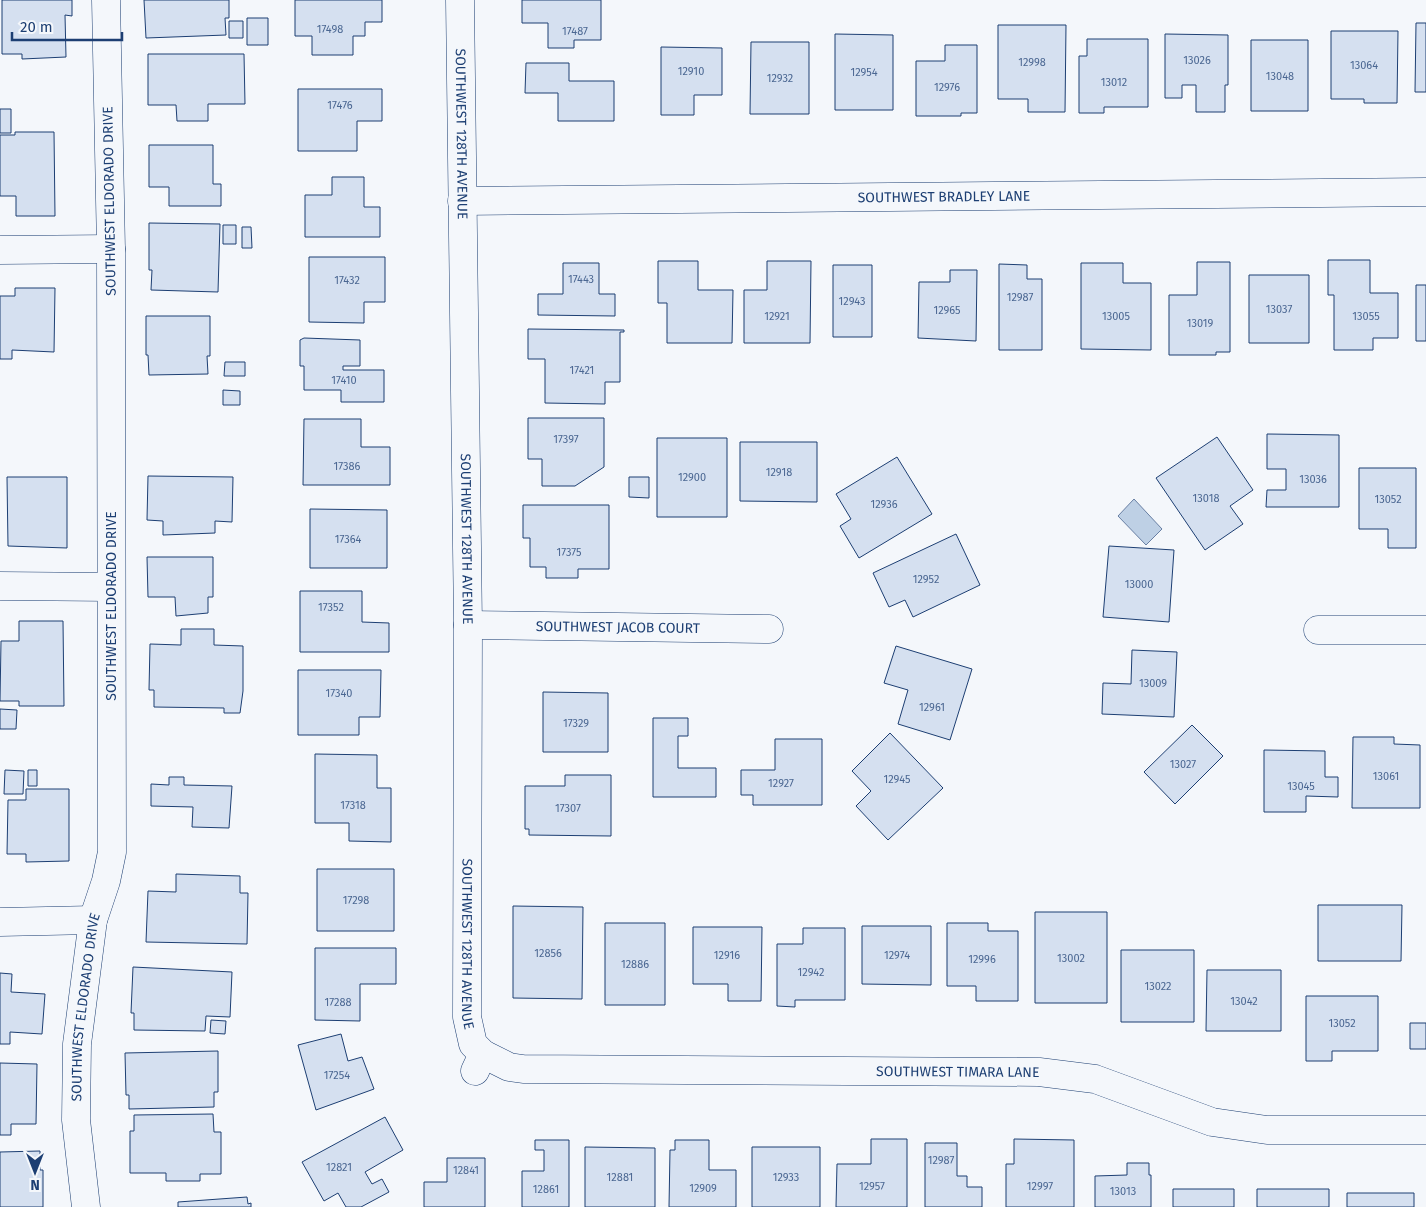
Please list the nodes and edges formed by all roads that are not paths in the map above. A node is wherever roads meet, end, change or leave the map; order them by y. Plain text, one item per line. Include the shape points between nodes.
1 (106, 0) edge
2 (460, 0) edge
3 (1426, 192) edge
4 (462, 201) junction
5 (111, 249) junction
6 (0, 250) edge
7 (0, 586) edge
8 (112, 587) junction
9 (468, 625) junction
10 (769, 629) dead end
11 (1318, 630) dead end
12 (1426, 630) edge
13 (93, 920) junction
14 (0, 922) edge
15 (479, 1062) joint
16 (1426, 1130) edge
17 (86, 1207) edge

1 - 5 street, SOUTHWEST ELDORADO DRIVE
2 - 4 street, SOUTHWEST 128TH AVENUE
3 - 4 street, SOUTHWEST BRADLEY LANE
4 - 9 street, SOUTHWEST 128TH AVENUE
5 - 6 street
5 - 8 street, SOUTHWEST ELDORADO DRIVE
7 - 8 street
8 - 13 street, SOUTHWEST ELDORADO DRIVE via 112,852
9 - 10 street, SOUTHWEST JACOB COURT
9 - 15 street, SOUTHWEST 128TH AVENUE via 466,1017
11 - 12 street
13 - 14 street
13 - 17 street, SOUTHWEST ELDORADO DRIVE via 76,1076 76,1120
15 - 16 street, SOUTHWEST TIMARA LANE via 523,1069 1039,1072 1095,1079 1212,1122 1267,1130

